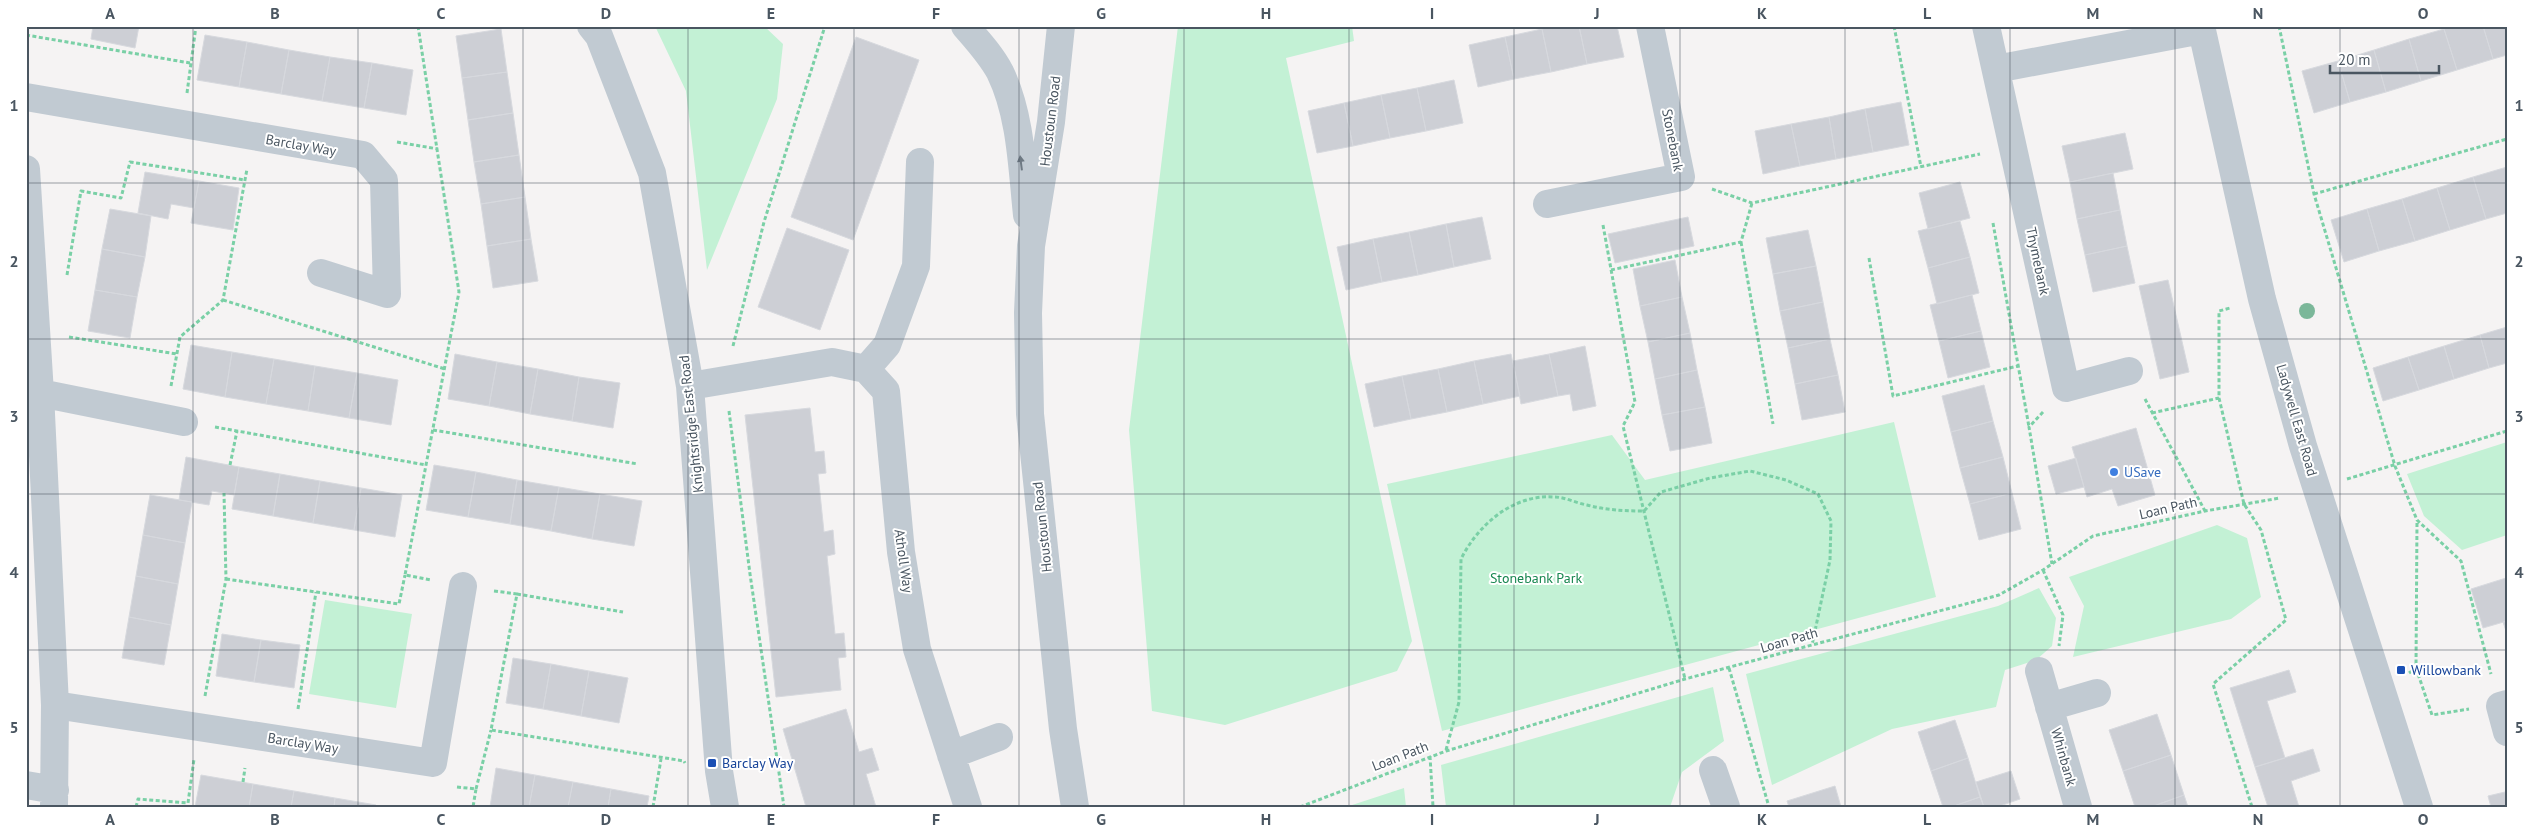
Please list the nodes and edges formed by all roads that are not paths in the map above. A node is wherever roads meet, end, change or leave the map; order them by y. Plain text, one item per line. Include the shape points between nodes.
1 (591, 26) edge
2 (965, 26) edge
3 (1061, 26) edge
4 (1650, 26) edge
5 (1986, 26) edge
6 (2201, 28) edge
7 (1996, 69) junction
8 (26, 97) edge
9 (920, 162) dead end
10 (27, 185) edge
11 (1547, 204) dead end
12 (1031, 246) junction
13 (320, 273) dead end
14 (866, 369) junction
15 (2129, 370) road end
16 (690, 386) junction
17 (40, 394) junction
18 (175, 420) road end
19 (35, 491) edge
20 (463, 586) road end
21 (2039, 671) road end
22 (2097, 693) dead end
23 (54, 705) junction
24 (2503, 705) edge
25 (2049, 707) junction
26 (2507, 732) edge
27 (999, 737) dead end
28 (951, 755) junction
29 (1713, 770) dead end
30 (26, 786) edge
31 (54, 798) edge
32 (1719, 804) edge
33 (725, 807) edge
34 (968, 807) edge
35 (1075, 807) edge
36 (2078, 807) edge
37 (2419, 807) edge

1 - 16 street, Knightsridge East Road via 599,36 652,173
12 -> 2 street, Houstoun Road via 1017,128 1010,99 1000,72
3 - 12 street, Houstoun Road via 1051,122
4 - 11 street, Stonebank via 1681,177
5 - 7 street, Thymebank
6 - 7 street
6 - 37 street, Ladywell East Road via 2262,299 2304,446
7 - 15 street, Thymebank via 2066,388
8 - 13 street, Barclay Way via 363,155 384,180 388,294
9 - 14 street via 916,266 887,345
10 - 17 street
12 - 35 street, Houstoun Road via 1028,313 1030,414 1063,729
14 - 16 street via 832,362
14 - 28 street, Atholl Way via 886,391 901,552 916,649
16 - 33 street, Knightsridge East Road
17 - 18 street
17 - 19 street
19 - 23 street
20 - 23 street, Barclay Way via 433,763
21 - 25 street, Whinbank
22 - 25 street
23 - 31 street
24 - 26 street
25 - 36 street, Whinbank
27 - 28 street
28 - 34 street, Atholl Way
29 - 32 street
30 - 31 street

